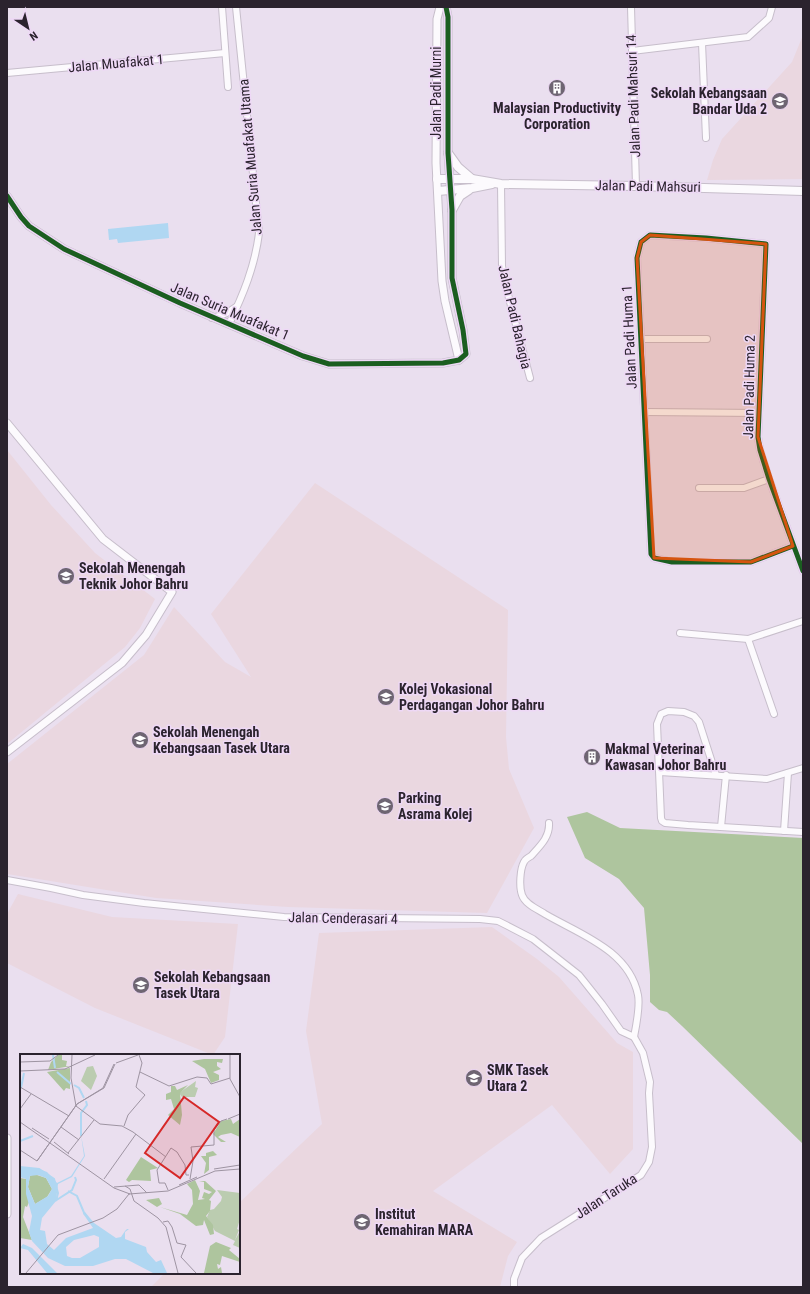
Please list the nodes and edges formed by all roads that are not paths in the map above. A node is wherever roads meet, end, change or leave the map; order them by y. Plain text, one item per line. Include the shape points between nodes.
1 (222, 7) edge
2 (236, 7) edge
3 (440, 7) edge
4 (446, 7) edge
5 (630, 7) edge
6 (772, 7) edge
7 (702, 43) junction
8 (632, 51) junction
9 (225, 53) junction
10 (7, 73) edge
11 (228, 87) dead end
12 (706, 138) dead end
13 (448, 153) junction
14 (437, 179) junction
15 (450, 179) junction
16 (472, 179) junction
17 (497, 183) junction
18 (636, 186) junction
19 (472, 188) junction
20 (438, 191) junction
21 (450, 191) junction
22 (803, 191) edge
23 (7, 196) edge
24 (452, 210) junction
25 (766, 244) joint
26 (238, 304) junction
27 (212, 318) junction
28 (229, 324) junction
29 (642, 339) junction
30 (707, 339) dead end
31 (459, 360) junction
32 (530, 378) dead end
33 (645, 412) junction
34 (759, 413) junction
35 (7, 423) edge
36 (769, 479) junction
37 (699, 488) dead end
38 (793, 546) junction
39 (803, 572) edge
40 (803, 621) edge
41 (680, 633) dead end
42 (748, 639) junction
43 (774, 714) dead end
44 (7, 752) edge
45 (803, 768) edge
46 (660, 772) junction
47 (788, 773) junction
48 (716, 775) junction
49 (726, 776) junction
50 (549, 823) dead end
51 (721, 827) junction
52 (784, 831) junction
53 (803, 832) edge
54 (7, 880) edge
55 (634, 1038) junction
56 (7, 1138) edge
57 (7, 1214) edge
58 (514, 1287) edge

1 - 9 street
2 - 26 street, Jalan Suria Muafakat Utama via 259,233 251,272
3 - 14 street, Jalan Padi Murni via 437,19
4 - 13 street, Jalan Padi Murni
5 - 8 street, Jalan Padi Mahsuri 14
6 - 7 street via 769,18 748,37
7 - 8 street
7 - 12 street
8 - 18 street, Jalan Padi Mahsuri 14
9 - 10 street, Jalan Muafakat 1
9 - 11 street
13 - 15 street, Jalan Padi Murni
13 - 16 main road via 458,167
14 - 15 main road, Jalan Padi Mahsuri
14 - 20 street, Jalan Padi Murni
15 - 16 main road, Jalan Padi Mahsuri
15 - 21 street, Jalan Padi Murni
16 - 17 main road, Jalan Padi Mahsuri
17 - 18 main road, Jalan Padi Mahsuri
17 - 19 main road, Jalan Padi Mahsuri
17 - 32 street, Jalan Padi Bahagia via 502,266
18 - 22 main road, Jalan Padi Mahsuri
19 - 21 main road, Jalan Padi Mahsuri
19 - 24 main road via 460,196
20 - 21 main road, Jalan Padi Mahsuri
20 - 31 street, Jalan Padi Murni via 442,280
21 - 24 street, Jalan Padi Murni
23 - 27 street, Jalan Suria Muafakat 1 via 29,226 64,249
24 - 31 street, Jalan Padi Murni via 452,278 466,349 466,354
25 - 29 street, Jalan Padi Huma 1 via 650,235 641,242 637,258
25 - 34 street, Jalan Padi Huma 2
26 - 27 street via 223,316
26 - 28 street, Jalan Suria Muafakat Utama
27 - 28 street, Jalan Suria Muafakat 1
28 - 31 street, Jalan Suria Muafakat 1 via 329,364
29 - 30 street
29 - 33 street, Jalan Padi Huma 1
33 - 34 street
33 - 38 street, Jalan Padi Huma 1 via 651,554 654,558 672,562 751,562
34 - 36 street, Jalan Padi Huma 2 via 758,437
35 - 44 street via 103,539 172,592 146,635 122,663
36 - 37 street via 744,488
36 - 38 street, Jalan Padi Huma 2
38 - 39 street, Jalan Padi Huma 2
40 - 42 street
41 - 42 street
42 - 43 street
45 - 47 street
46 - 48 street
46 - 48 street via 657,724 662,714 668,711 684,712 700,722
46 - 51 street via 662,821
47 - 49 street via 768,779
47 - 52 street
48 - 49 street
49 - 51 street
50 - 55 street via 550,831 524,862 519,880 522,895 527,903 594,940 614,955 634,979 639,996
51 - 52 street
52 - 53 street
54 - 55 street, Jalan Cenderasari 4 via 144,904 284,918 498,921 534,939 579,975 621,1031
55 - 58 street, Jalan Taruka via 643,1053 650,1082 652,1147 649,1162 641,1175 541,1238 522,1258 514,1279
56 - 57 street

